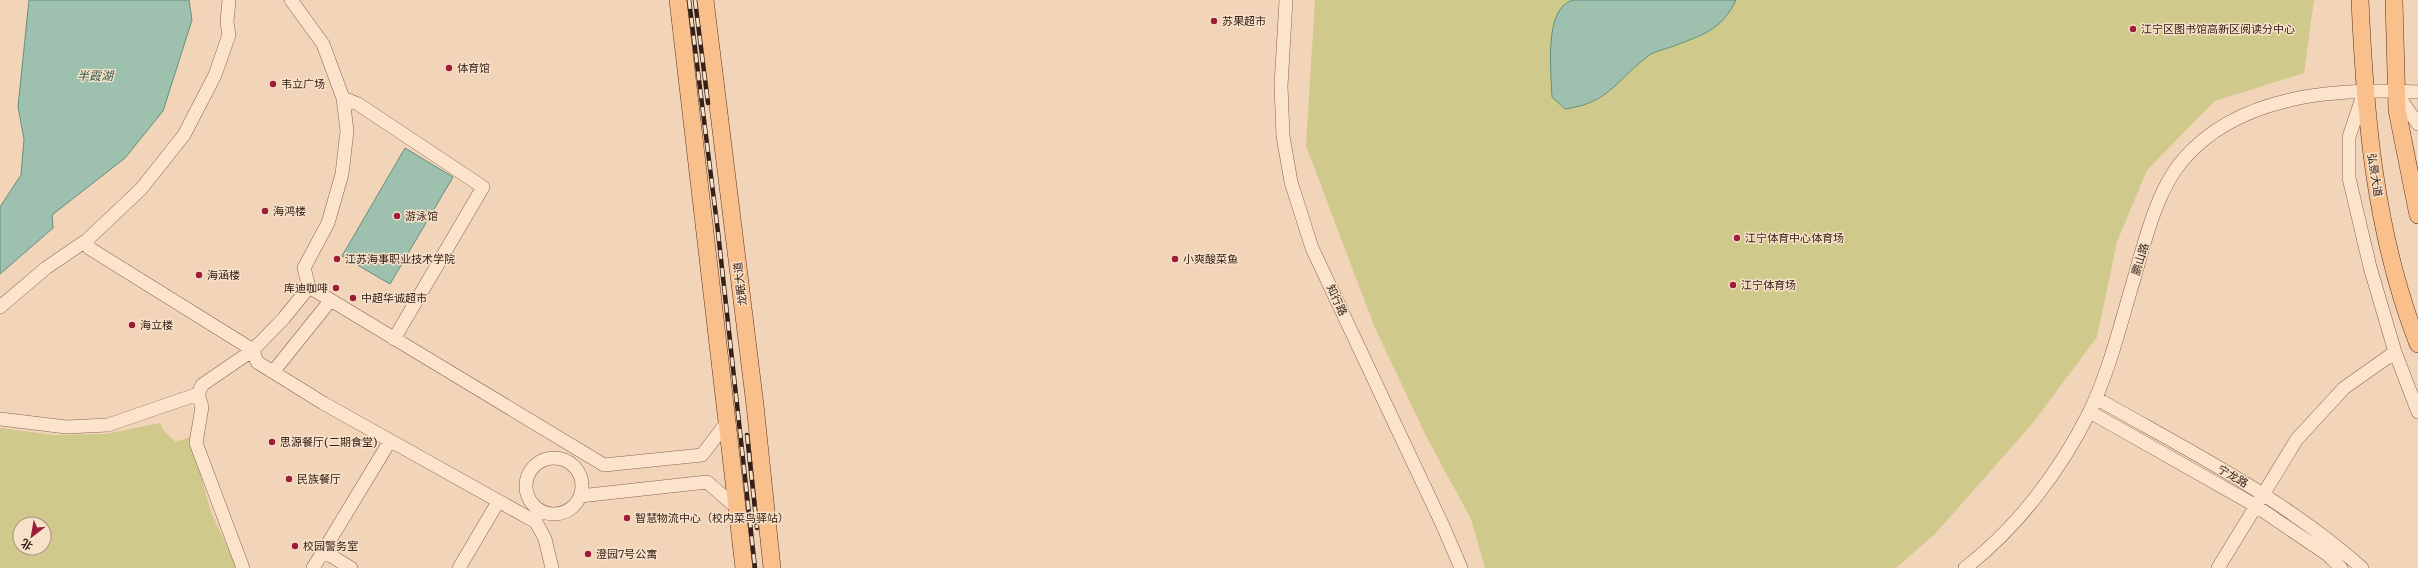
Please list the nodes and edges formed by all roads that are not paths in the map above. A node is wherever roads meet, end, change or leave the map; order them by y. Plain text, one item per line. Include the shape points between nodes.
1 (230, 0) edge
2 (291, 0) edge
3 (678, 0) edge
4 (705, 0) edge
5 (1286, 0) edge
6 (1292, 0) edge
7 (2360, 0) edge
8 (2394, 0) edge
9 (1286, 15) junction
10 (2395, 91) junction
11 (2364, 92) junction
12 (2418, 92) edge
13 (343, 98) junction
14 (2418, 124) edge
15 (2418, 215) edge
16 (87, 240) junction
17 (309, 287) junction
18 (330, 301) junction
19 (0, 307) edge
20 (394, 339) junction
21 (2418, 344) edge
22 (253, 350) junction
23 (2395, 352) junction
24 (273, 372) junction
25 (198, 394) junction
26 (2096, 398) junction
27 (2090, 412) junction
28 (2418, 412) edge
29 (0, 419) edge
30 (728, 421) junction
31 (390, 441) junction
32 (577, 449) junction
33 (568, 463) junction
34 (2263, 493) junction
35 (580, 496) junction
36 (498, 502) junction
37 (2256, 506) junction
38 (737, 508) junction
39 (540, 517) junction
40 (323, 551) junction
41 (243, 568) edge
42 (313, 568) edge
43 (351, 568) edge
44 (459, 568) edge
45 (552, 568) edge
46 (744, 568) edge
47 (772, 568) edge
48 (1461, 568) edge
49 (1965, 568) edge
50 (2218, 568) edge
51 (2341, 568) edge
52 (2362, 568) edge

1 - 16 street via 227,22 229,35 215,75 184,135 141,189
2 - 13 street via 323,44
3 - 30 main road
4 - 47 main road, 龙眠大道 via 755,405
5 - 9 street, 知行路
6 - 9 street, 知行路
7 - 11 main road, 弘景大道
8 - 10 main road
9 - 48 street, 知行路 via 1281,51 1281,86 1284,136 1291,182 1312,248
10 - 11 street, 鹏山路
10 - 12 street, 鹏山路
10 - 14 street
10 - 15 main road via 2408,174
11 - 21 main road, 弘景大道 via 2382,224
11 - 23 street via 2349,137 2349,178 2370,267
11 - 26 street, 鹏山路 via 2315,94 2248,113 2204,139 2181,162 2163,193 2149,230
13 - 17 street via 347,131 342,174 328,223 304,268
13 - 20 street via 358,104 482,187
16 - 19 street via 46,268
16 - 22 street via 89,248
17 - 18 street
17 - 22 street
18 - 20 street
18 - 24 street
20 - 32 street
22 - 24 street via 257,362
22 - 25 street via 202,385
23 - 28 street
23 - 34 street via 2344,388 2320,413 2297,439
24 - 31 street
25 - 29 street via 108,425 66,427
25 - 41 street via 202,407 196,444
26 - 27 street, 鹏山路
26 - 34 street, 宁龙路
27 - 37 street, 宁龙路
27 - 49 street, 鹏山路 via 2062,462 2019,516
30 - 32 street via 702,455 604,465
30 - 38 main road
31 - 36 street
31 - 40 street
32 - 33 street
33 - 35 street via 580,478
33 - 39 street via 550,459 533,467 528,476 526,493
34 - 37 street
34 - 52 street, 宁龙路 via 2333,542
35 - 38 street via 708,482
35 - 39 street via 572,507 561,513
36 - 39 street
36 - 44 street
37 - 50 street
37 - 51 street, 宁龙路 via 2328,555
38 - 46 main road
39 - 45 street
40 - 42 street
40 - 43 street

